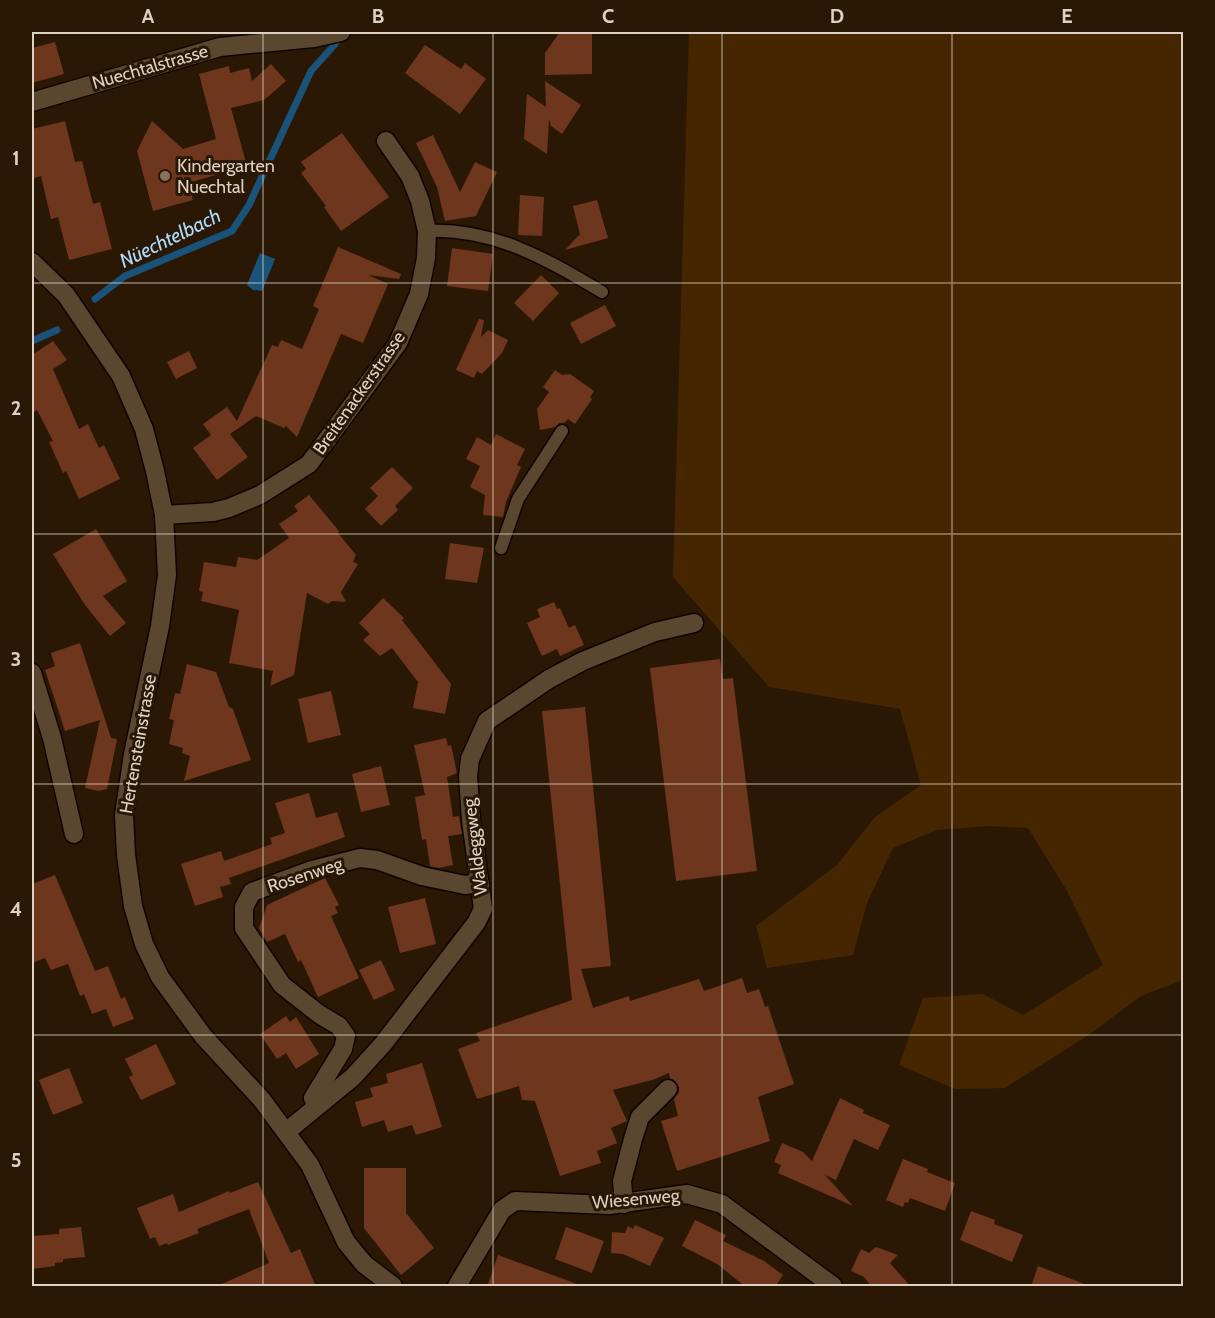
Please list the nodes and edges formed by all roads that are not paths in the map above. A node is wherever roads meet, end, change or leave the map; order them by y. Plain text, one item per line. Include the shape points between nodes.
1 (340, 32) edge
2 (246, 37) edge
3 (32, 102) edge
4 (386, 141) dead end
5 (427, 231) junction
6 (32, 262) edge
7 (602, 292) dead end
8 (562, 431) dead end
9 (164, 515) junction
10 (501, 548) dead end
11 (694, 623) dead end
12 (32, 673) edge
13 (74, 834) dead end
14 (480, 883) junction
15 (668, 1089) dead end
16 (317, 1105) junction
17 (286, 1132) junction
18 (624, 1204) junction
19 (393, 1287) edge
20 (457, 1287) edge
21 (833, 1287) edge

1 - 2 street, Nuechtalstrasse via 314,38
2 - 3 street, Nuechtalstrasse
4 - 5 street, Breitenackerstrasse via 410,176
5 - 7 lane via 454,230 513,245
5 - 9 street, Breitenackerstrasse via 419,294 398,343 309,464 260,495 229,508
6 - 9 street, Hertensteinstrasse via 66,295 121,376 144,429
8 - 10 lane via 518,499
9 - 17 street, Hertensteinstrasse via 166,575 160,626 124,815 133,906 144,944 160,977 203,1036
11 - 14 street, Waldeggweg via 655,632 583,661 487,721 470,759 468,776
12 - 13 street
14 - 16 street, Waldeggweg via 483,909 476,923 383,1044 353,1077
14 - 16 street, Rosenweg via 465,885 360,858 252,892 243,907 244,928 282,985 339,1026 346,1036 343,1049 313,1098
15 - 18 street via 640,1117 622,1181
16 - 17 street, Waldeggweg
17 - 19 street, Hertensteinstrasse via 310,1165 346,1242 364,1264
18 - 20 street, Wiesenweg via 515,1202 502,1210
18 - 21 street, Wiesenweg via 687,1194 722,1204

